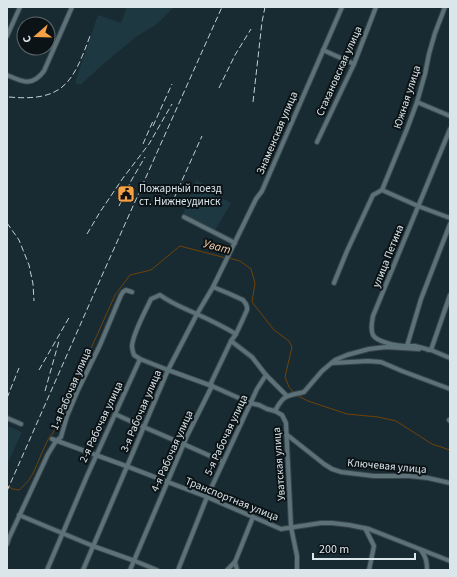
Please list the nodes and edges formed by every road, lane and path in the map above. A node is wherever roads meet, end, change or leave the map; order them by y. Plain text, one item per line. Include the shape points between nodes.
1 (20, 7) edge
2 (72, 7) edge
3 (342, 7) edge
4 (376, 7) edge
5 (445, 7) edge
6 (7, 36) edge
7 (323, 50) junction
8 (354, 64) junction
9 (7, 75) edge
10 (417, 102) junction
11 (450, 116) edge
12 (450, 129) edge
13 (318, 142) dead end
14 (382, 190) junction
15 (418, 206) junction
16 (184, 217) dead end
17 (450, 218) edge
18 (450, 224) edge
19 (235, 242) junction
20 (224, 264) joint
21 (334, 283) dead end
22 (213, 287) junction
23 (132, 292) dead end
24 (450, 295) edge
25 (197, 314) junction
26 (236, 334) junction
27 (231, 342) junction
28 (407, 346) junction
29 (430, 350) junction
30 (450, 358) edge
31 (140, 359) junction
32 (331, 363) junction
33 (168, 370) junction
34 (266, 375) junction
35 (212, 386) junction
36 (450, 389) edge
37 (286, 396) junction
38 (250, 403) junction
39 (275, 411) junction
40 (116, 414) junction
41 (7, 418) edge
42 (21, 424) dead end
43 (144, 428) junction
44 (286, 434) junction
45 (54, 440) junction
46 (184, 444) junction
47 (96, 456) junction
48 (223, 462) junction
49 (126, 466) junction
50 (167, 482) junction
51 (450, 484) edge
52 (207, 497) junction
53 (19, 515) junction
54 (254, 517) junction
55 (291, 527) junction
56 (365, 528) junction
57 (62, 533) junction
58 (7, 544) edge
59 (93, 546) junction
60 (421, 550) junction
61 (134, 561) junction
62 (450, 561) edge
63 (235, 562) junction
64 (47, 570) edge
65 (83, 570) edge
66 (130, 570) edge
67 (157, 570) edge
68 (178, 570) edge
69 (227, 570) edge
70 (237, 570) edge
71 (297, 570) edge
72 (369, 570) edge
73 (427, 570) edge

1 - 6 street
2 - 9 street via 39,78 27,82
3 - 7 street, Знаменская улица
4 - 8 street, Стахановская улица
5 - 10 street, Южная улица via 435,33
7 - 8 street
7 - 19 street, Знаменская улица via 262,191
8 - 13 street, Стахановская улица
10 - 11 street
10 - 14 street, Южная улица
12 - 15 street, улица Петина
14 - 15 street
14 - 21 street, Южная улица via 374,195
15 - 17 street
15 - 28 street, улица Петина via 373,316 371,329 378,340
16 - 19 street
18 - 28 street via 421,299
19 - 20 street, Знаменская улица
20 - 22 street, 3-я Рабочая улица
22 - 25 street, 3-я Рабочая улица
22 - 26 street, 4-я Рабочая улица via 243,300 246,304 247,310
23 - 45 street, 1-я Рабочая улица via 126,290 121,295 78,390 61,437
24 - 29 street
25 - 26 street
25 - 31 street via 160,295 151,299 134,336 132,349 134,355
25 - 33 street, 3-я Рабочая улица
26 - 27 street, 4-я Рабочая улица
27 - 34 street via 252,357
27 - 35 street, 4-я Рабочая улица
28 - 29 street, улица Петина
29 - 30 street
29 - 32 street via 386,347 369,349
31 - 33 street, Уватская улица
31 - 40 street, 2-я Рабочая улица
32 - 36 street via 381,362
32 - 37 street via 304,392
33 - 35 street, Уватская улица
33 - 43 street, 3-я Рабочая улица
34 - 37 street
34 - 38 street, 5-я Рабочая улица
35 - 38 street, Уватская улица
35 - 46 street, 4-я Рабочая улица
37 - 39 street
38 - 39 street, Уватская улица
38 - 48 street, 5-я Рабочая улица
39 - 44 street, Уватская улица via 282,415 286,423
40 - 43 street
40 - 47 street, 2-я Рабочая улица
41 - 42 street
43 - 46 street
43 - 49 street, 3-я Рабочая улица
44 - 51 street, Ключевая улица via 324,464 341,472 428,478
44 - 55 street, Уватская улица
45 - 47 street, Транспортная улица
45 - 53 street, 1-я Рабочая улица
46 - 48 street
46 - 50 street, 4-я Рабочая улица
47 - 49 street, Транспортная улица
47 - 57 street, 2-я Рабочая улица
48 - 52 street, 5-я Рабочая улица
49 - 50 street, Транспортная улица
49 - 59 street, 3-я Рабочая улица
50 - 52 street, Транспортная улица
50 - 61 street, 4-я Рабочая улица
52 - 54 street, Транспортная улица
52 - 68 street, 5-я Рабочая улица
53 - 57 street
53 - 58 street, 1-я Рабочая улица
54 - 55 street, Транспортная улица via 281,529
54 - 63 street
55 - 56 street, Транспортная улица via 332,523
55 - 71 street, Уватская улица
56 - 60 street, Транспортная улица
56 - 72 street via 374,546
57 - 59 street
57 - 64 street, 2-я Рабочая улица
59 - 61 street
59 - 65 street, 3-я Рабочая улица
60 - 62 street, Транспортная улица
60 - 73 street via 427,561
61 - 66 street, 4-я Рабочая улица
61 - 67 street
63 - 69 street
63 - 70 street

